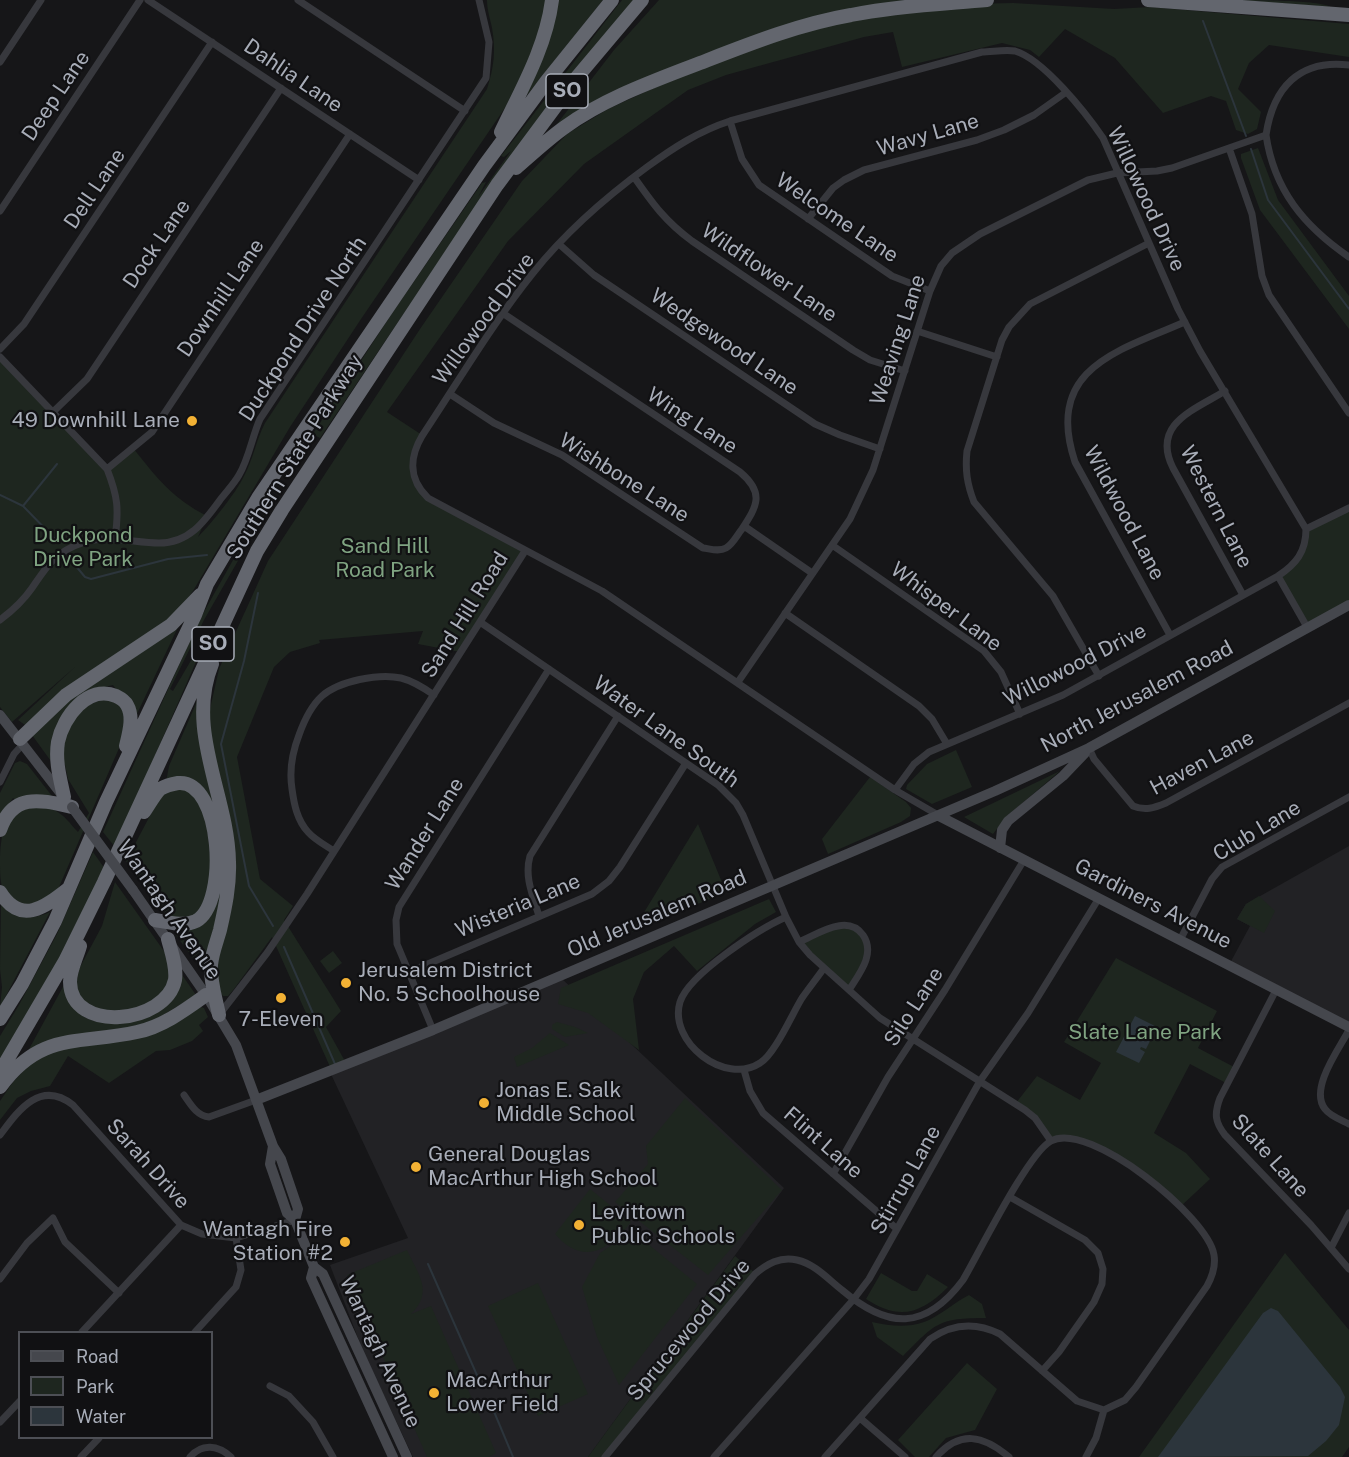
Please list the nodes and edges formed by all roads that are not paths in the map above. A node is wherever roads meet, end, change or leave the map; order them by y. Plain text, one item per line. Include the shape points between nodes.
1 (41, 0) edge
2 (140, 0) edge
3 (148, 0) edge
4 (298, 0) edge
5 (479, 0) edge
6 (552, 0) edge
7 (612, 0) edge
8 (642, 0) edge
9 (987, 0) edge
10 (1148, 0) edge
11 (1349, 15) edge
12 (212, 42) junction
13 (0, 62) edge
14 (1349, 65) edge
15 (281, 88) junction
16 (1065, 93) junction
17 (465, 111) junction
18 (730, 121) junction
19 (350, 134) junction
20 (1266, 135) junction
21 (1229, 148) junction
22 (484, 166) junction
23 (1117, 173) junction
24 (634, 177) junction
25 (419, 180) junction
26 (497, 185) junction
27 (0, 211) edge
28 (808, 219) junction
29 (1149, 243) junction
30 (560, 245) junction
31 (1349, 257) edge
32 (930, 291) junction
33 (504, 314) junction
34 (1185, 322) junction
35 (917, 331) junction
36 (0, 349) edge
37 (0, 357) edge
38 (997, 357) junction
39 (905, 371) junction
40 (1225, 392) junction
41 (450, 394) junction
42 (53, 412) junction
43 (1349, 412) edge
44 (880, 449) junction
45 (107, 469) junction
46 (1349, 508) edge
47 (744, 526) junction
48 (1306, 529) junction
49 (115, 539) junction
50 (832, 545) junction
51 (257, 551) junction
52 (525, 551) junction
53 (812, 573) junction
54 (1278, 576) junction
55 (206, 589) junction
56 (1243, 595) junction
57 (1349, 604) edge
58 (785, 613) junction
59 (0, 620) edge
60 (480, 622) junction
61 (1307, 627) junction
62 (1170, 635) junction
63 (549, 669) junction
64 (1099, 676) junction
65 (738, 682) junction
66 (434, 695) junction
67 (1349, 703) edge
68 (1020, 714) junction
69 (0, 715) edge
70 (618, 716) junction
71 (21, 741) junction
72 (947, 744) junction
73 (1089, 748) junction
74 (686, 763) junction
75 (0, 782) edge
76 (895, 790) junction
77 (1349, 796) edge
78 (68, 802) junction
79 (106, 802) junction
80 (939, 816) junction
81 (0, 830) edge
82 (121, 846) junction
83 (1000, 848) junction
84 (334, 851) junction
85 (1024, 860) junction
86 (104, 882) junction
87 (774, 886) junction
88 (68, 889) junction
89 (0, 892) edge
90 (1099, 898) junction
91 (539, 916) junction
92 (786, 917) junction
93 (155, 920) junction
94 (168, 939) junction
95 (1180, 940) junction
96 (799, 942) junction
97 (824, 968) junction
98 (409, 972) junction
99 (849, 990) junction
100 (1276, 990) junction
101 (206, 995) junction
102 (219, 1015) junction
103 (0, 1019) edge
104 (1349, 1028) edge
105 (433, 1029) junction
106 (913, 1039) junction
107 (744, 1070) junction
108 (0, 1072) edge
109 (980, 1081) junction
110 (0, 1087) edge
111 (184, 1095) dead end
112 (256, 1100) junction
113 (1349, 1124) edge
114 (0, 1135) edge
115 (1050, 1141) junction
116 (833, 1174) junction
117 (1010, 1197) junction
118 (1349, 1213) edge
119 (295, 1220) junction
120 (181, 1225) junction
121 (897, 1229) junction
122 (236, 1238) junction
123 (1331, 1248) junction
124 (314, 1267) junction
125 (1349, 1269) edge
126 (0, 1279) edge
127 (119, 1293) junction
128 (853, 1300) junction
129 (83, 1331) edge
130 (196, 1331) edge
131 (350, 1336) junction
132 (338, 1341) junction
133 (1042, 1371) junction
134 (270, 1386) dead end
135 (18, 1403) edge
136 (1104, 1410) junction
137 (860, 1418) junction
138 (0, 1422) edge
139 (97, 1439) edge
140 (405, 1453) edge
141 (391, 1456) edge
142 (81, 1457) edge
143 (190, 1457) edge
144 (231, 1457) edge
145 (333, 1457) edge
146 (605, 1457) edge
147 (714, 1457) edge
148 (825, 1457) edge
149 (905, 1457) edge
150 (936, 1457) edge
151 (1009, 1457) edge
152 (1086, 1457) edge

1 - 13 street
2 - 27 street, Deep Lane
3 - 12 street, Dahlia Lane
4 - 17 street
5 - 17 street, Duckpond Drive North via 489,42 488,66 486,78
6 - 22 highway via 531,68
7 - 22 highway, Southern State Parkway / SO
8 - 26 highway, Southern State Parkway / SO via 578,76
9 - 26 highway via 848,15 751,44 588,112 548,140
10 - 11 highway
12 - 15 street, Dahlia Lane
12 - 36 street, Dell Lane via 24,324
14 - 20 street via 1310,68 1290,80 1274,103
15 - 19 street, Dahlia Lane
15 - 42 street, Dock Lane via 87,379
16 - 18 street, Willowood Drive via 1027,56 1013,51 982,52
16 - 23 street, Willowood Drive via 1103,138
16 - 28 street, Wavy Lane via 1004,130 864,170 833,188
17 - 25 street, Duckpond Drive North
18 - 24 street, Willowood Drive via 706,129
18 - 28 street, Welcome Lane via 742,159 754,179
19 - 25 street, Dahlia Lane
19 - 45 street, Downhill Lane via 152,432
20 - 21 street, Weaving Lane
20 - 31 street via 1286,195 1296,210
21 - 23 street, Weaving Lane via 1173,168
21 - 43 street via 1252,214 1269,296
22 - 55 highway, Southern State Parkway / SO via 258,498
23 - 29 street, Willowood Drive
23 - 32 street, Weaving Lane via 1088,180 966,242 941,266
24 - 30 street, Willowood Drive via 602,201
24 - 39 street, Wildflower Lane via 658,212 692,241 870,360
25 - 49 street, Duckpond Drive North via 260,419 239,474 202,525 174,541
26 - 51 highway, Southern State Parkway / SO
28 - 32 street, Welcome Lane via 892,276
29 - 34 street, Willowood Drive
29 - 38 street via 1030,304 1009,327
30 - 33 street, Willowood Drive via 535,271
30 - 44 street, Wedgewood Lane via 594,275 815,424
32 - 35 street, Weaving Lane
33 - 41 street, Willowood Drive
33 - 47 street, Wing Lane via 751,481 757,499
34 - 40 street, Willowood Drive
34 - 62 street, Wildwood Lane via 1117,351 1094,366 1074,394 1067,425 1075,462
35 - 38 street
35 - 39 street, Weaving Lane
37 - 42 street
38 - 64 street via 967,451 967,484 980,512 1053,596
39 - 44 street, Weaving Lane
40 - 48 street, Willowood Drive
40 - 56 street, Western Lane via 1178,421 1169,433 1166,448 1173,468
41 - 47 street, Wishbone Lane via 494,423 562,455 703,548 726,548
41 - 52 street, Willowood Drive via 416,447 412,463 415,480 428,498
42 - 45 street
44 - 50 street, Weaving Lane via 865,490
45 - 49 street via 118,507
46 - 48 street
47 - 53 street
48 - 54 street, Willowood Drive via 1301,555
49 - 59 street, Duckpond Drive North via 82,543 60,553 42,570 15,608
50 - 53 street, Weaving Lane
50 - 68 street, Whisper Lane via 984,651 1001,672
51 - 82 highway, Southern State Parkway / SO
51 - 102 highway via 206,677 202,713 206,753 227,830 230,861 211,968
52 - 60 street, Sand Hill Road
52 - 65 street, Sand Hill Road via 602,591
53 - 58 street, Weaving Lane
54 - 56 street, Willowood Drive
54 - 61 street
55 - 71 highway via 171,625 66,695
55 - 79 highway, Southern State Parkway / SO
56 - 62 street, Willowood Drive
57 - 61 main road, North Jerusalem Road
58 - 65 street, Weaving Lane
58 - 72 street via 919,706 932,718
60 - 63 street, Water Lane South
60 - 66 street, Sand Hill Road
61 - 73 main road, North Jerusalem Road
62 - 64 street, Willowood Drive
63 - 70 street, Water Lane South
63 - 98 street, Wander Lane via 401,901 395,932
64 - 68 street, Willowood Drive
65 - 76 street, Sand Hill Road
66 - 84 street, Sand Hill Road
66 - 84 street via 403,678 380,678 339,685 315,703 295,746 290,779 303,826
67 - 73 street, Haven Lane via 1152,809 1133,806
68 - 72 street, Willowood Drive
69 - 71 main road, Wantagh Avenue
70 - 74 street, Water Lane South
70 - 91 street via 530,856 528,879
71 - 75 street
71 - 78 main road, Wantagh Avenue
72 - 76 street, Willowood Drive via 914,764
73 - 80 main road, North Jerusalem Road
73 - 83 main road via 1063,777 1008,821 1002,830
74 - 87 street, Water Lane South via 736,803
74 - 91 street, Wisteria Lane via 609,881 592,894
76 - 80 street, Sand Hill Road
77 - 95 street, Club Lane via 1222,867
78 - 79 highway via 57,760 62,729 70,714 88,698 102,693 127,704 131,723
78 - 81 highway via 31,800 16,807
78 - 93 main road, Wantagh Avenue, bridge
79 - 88 highway, Southern State Parkway / SO
80 - 83 main road, Gardiners Avenue
80 - 87 main road, Old Jerusalem Road
82 - 86 highway, Southern State Parkway / SO
82 - 93 highway via 160,789 181,783 197,789 204,798 215,842 216,881 210,907 196,921 184,924
83 - 85 main road, Gardiners Avenue
84 - 102 street, Sand Hill Road via 279,936
85 - 90 main road, Gardiners Avenue
85 - 106 street, Silo Lane
86 - 94 highway via 70,980 74,997 86,1011 112,1017 141,1013 159,1005 175,981
86 - 108 highway, Southern State Parkway / SO via 65,961
87 - 92 street, Water Lane South
87 - 105 main road, Old Jerusalem Road
88 - 89 highway via 34,911 15,908
88 - 103 highway, Southern State Parkway / SO via 55,921
90 - 95 main road, Gardiners Avenue
90 - 109 street, Stirrup Lane via 1028,1013
91 - 98 street, Wisteria Lane
92 - 96 street, Water Lane South
92 - 107 street via 737,946 693,983 681,1001 679,1021 688,1041 714,1064
93 - 94 main road, Wantagh Avenue
94 - 101 main road, Wantagh Avenue
95 - 100 main road, Gardiners Avenue
96 - 97 street, Water Lane South
96 - 99 street via 840,925 861,932 868,943 868,955
97 - 99 street, Water Lane South
97 - 107 street via 769,1054 761,1063
98 - 105 street, Wander Lane
99 - 106 street, Water Lane South via 880,1018
100 - 104 main road, Gardiners Avenue
100 - 123 street, Slate Lane via 1220,1098 1215,1118 1225,1135
101 - 102 main road, Wantagh Avenue
101 - 110 highway via 153,1027 66,1042 35,1052
102 - 112 main road, Wantagh Avenue via 236,1045
104 - 113 street via 1319,1094 1329,1114
105 - 112 main road, Old Jerusalem Road
106 - 109 street, Water Lane South
106 - 116 street, Silo Lane
107 - 116 street, Flint Lane via 763,1113
109 - 115 street, Water Lane South via 1035,1118
109 - 121 street, Stirrup Lane
111 - 112 street via 197,1112 209,1118
112 - 119 main road, Wantagh Avenue via 273,1146 270,1164 287,1213
114 - 120 street, Sarah Drive via 23,1105 38,1096 61,1098 73,1105
115 - 117 street, Sprucewood Drive via 1031,1161
115 - 136 street via 1086,1141 1147,1177 1204,1234 1214,1256 1207,1286 1136,1387 1125,1400
116 - 121 street, Flint Lane
117 - 128 street, Sprucewood Drive via 963,1280 941,1305 912,1318 892,1319
117 - 133 street via 1085,1240 1098,1253 1104,1269 1094,1302
118 - 123 street
119 - 122 street, Sarah Drive
119 - 124 main road, Wantagh Avenue
120 - 122 street, Sarah Drive via 202,1234
120 - 127 street
121 - 128 street, Stirrup Lane
122 - 130 street via 241,1269 236,1287
123 - 125 street, Slate Lane
124 - 131 main road, Wantagh Avenue via 323,1274
124 - 132 main road, Wantagh Avenue via 311,1278
126 - 127 street via 27,1242 53,1218 65,1242
127 - 129 street
128 - 146 street, Sprucewood Drive via 808,1263 785,1259 765,1265
128 - 147 street, Stirrup Lane
131 - 132 main road
131 - 140 main road, Wantagh Avenue
132 - 141 main road, Wantagh Avenue
133 - 136 street via 1077,1401
133 - 137 street via 1000,1334 971,1325 955,1327 930,1339
134 - 145 street via 289,1396 314,1422
135 - 138 street
136 - 152 street
137 - 148 street
137 - 149 street
139 - 142 street
140 - 141 street
143 - 144 street via 211,1447
150 - 151 street via 950,1444 970,1438 987,1441

